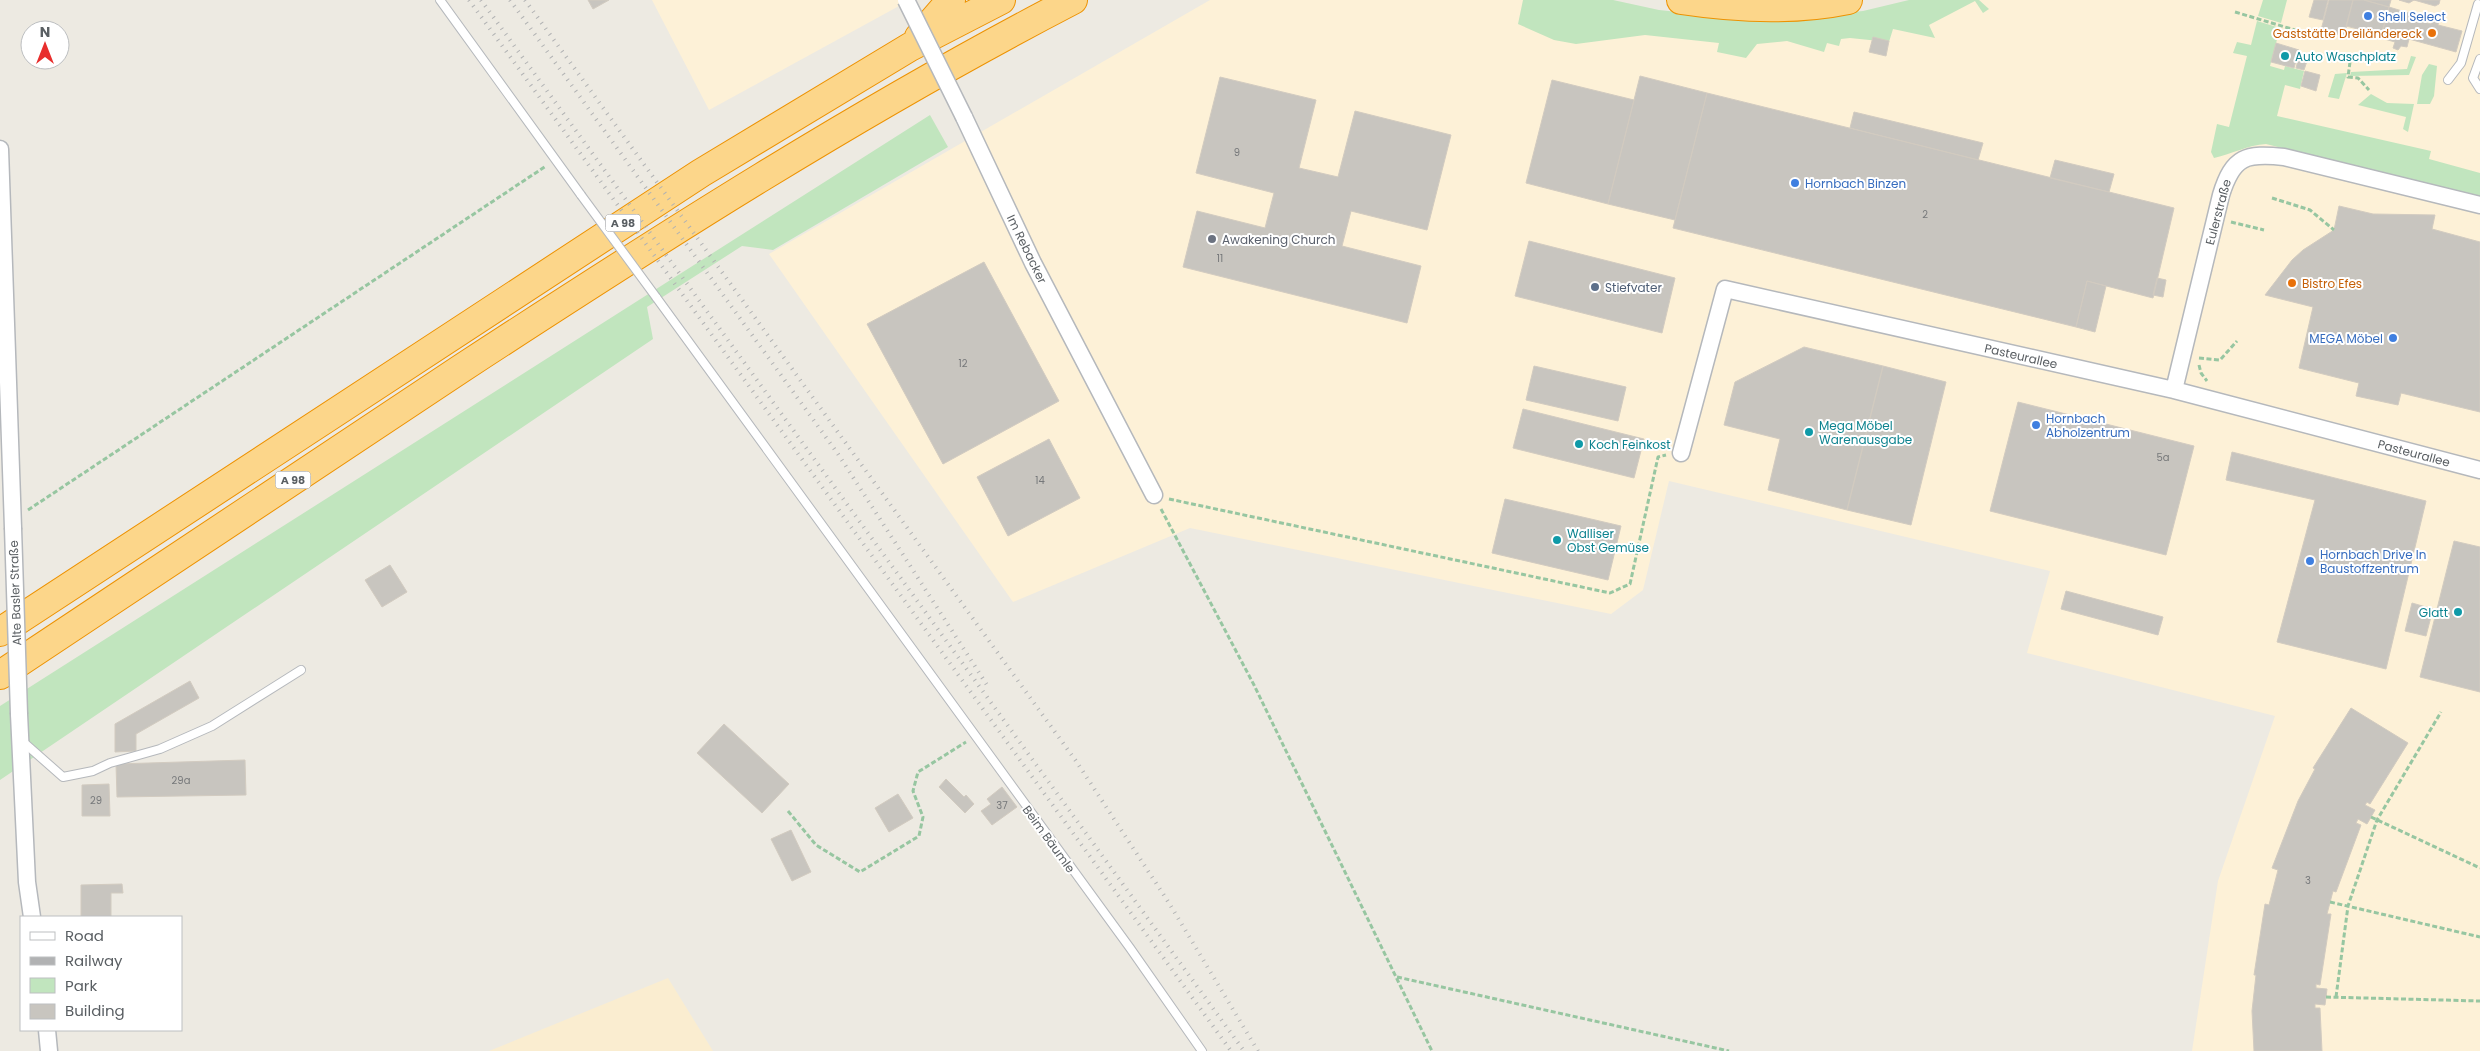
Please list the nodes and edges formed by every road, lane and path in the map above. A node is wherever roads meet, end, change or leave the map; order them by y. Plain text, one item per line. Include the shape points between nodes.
1 (440, 0) edge
2 (906, 0) edge
3 (951, 0) edge
4 (1001, 0) edge
5 (1072, 0) edge
6 (1681, 0) edge
7 (1848, 0) edge
8 (2477, 3) edge
9 (2235, 12) dead end
10 (2295, 30) dead end
11 (910, 47) junction
12 (2480, 59) edge
13 (2350, 62) dead end
14 (2448, 80) dead end
15 (2480, 89) edge
16 (2368, 90) dead end
17 (0, 149) edge
18 (556, 158) junction
19 (2272, 198) dead end
20 (2480, 205) edge
21 (2234, 213) dead end
22 (2215, 219) junction
23 (2232, 223) junction
24 (2264, 230) dead end
25 (2334, 230) dead end
26 (2229, 232) dead end
27 (2237, 341) dead end
28 (2214, 385) dead end
29 (2174, 390) junction
30 (1681, 453) joint
31 (2480, 470) edge
32 (1154, 495) junction
33 (12, 525) junction
34 (0, 632) edge
35 (301, 670) dead end
36 (0, 675) edge
37 (2441, 712) dead end
38 (975, 737) junction
39 (19, 739) junction
40 (788, 811) dead end
41 (2371, 817) dead end
42 (2377, 820) junction
43 (2480, 868) edge
44 (2330, 902) dead end
45 (2348, 906) junction
46 (32, 916) edge
47 (2480, 937) edge
48 (1396, 977) junction
49 (2326, 997) dead end
50 (2336, 997) junction
51 (2480, 1001) edge
52 (47, 1031) edge
53 (49, 1051) edge
54 (1202, 1051) edge
55 (1432, 1051) edge
56 (1729, 1051) edge

1 - 18 lane, Beim Bäumle
2 - 32 street, Im Rebacker, bridge via 1033,263
3 - 11 highway
4 - 11 highway, A 98
5 - 36 highway, A 98 via 911,87 759,177 586,286
6 - 7 highway via 1758,6
8 - 14 lane via 2461,64
9 - 10 path
11 - 34 highway, A 98 via 701,172
12 - 15 lane via 2474,78
13 - 16 path via 2348,77 2358,78
17 - 33 street, Alte Basler Straße
18 - 33 path
18 - 38 lane, Beim Bäumle, bridge
19 - 25 path via 2310,210
20 - 22 street, Eulerstraße via 2260,154 2238,161 2227,176
21 - 23 path
22 - 23 path
22 - 29 street, Eulerstraße
23 - 24 path
23 - 26 path
27 - 28 path via 2220,360 2199,356 2200,373
29 - 30 street, Pasteurallee via 1725,289
29 - 31 street, Pasteurallee
30 - 32 path via 1658,457 1630,584 1610,593
32 - 48 path via 1254,685
33 - 39 street, Alte Basler Straße, bridge
35 - 39 lane via 212,726 160,750 110,763 93,771 62,777
37 - 42 path
38 - 40 path via 918,772 913,791 923,817 919,836 860,872 816,845
38 - 54 lane, Beim Bäumle
39 - 46 street, Alte Basler Straße
41 - 42 path
42 - 43 path
42 - 45 path
44 - 45 path
45 - 47 path
45 - 50 path
48 - 55 path
48 - 56 path
49 - 50 path
50 - 51 path
52 - 53 street

